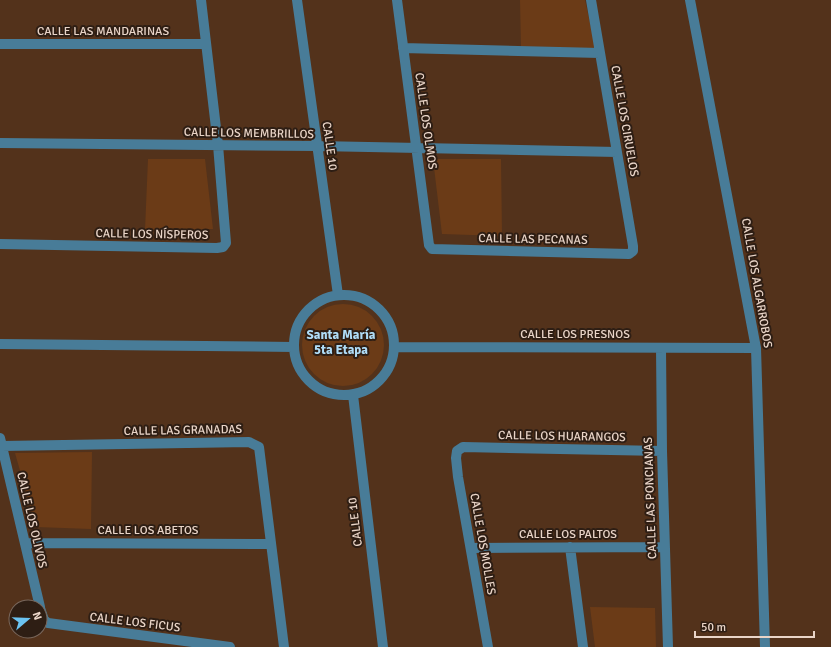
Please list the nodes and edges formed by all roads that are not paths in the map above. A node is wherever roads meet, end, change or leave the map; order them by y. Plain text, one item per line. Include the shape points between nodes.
1 (201, 0) edge
2 (297, 0) edge
3 (397, 0) edge
4 (591, 0) edge
5 (690, 0) edge
6 (0, 44) edge
7 (206, 44) junction
8 (403, 48) junction
9 (600, 53) junction
10 (0, 143) edge
11 (218, 145) junction
12 (317, 146) junction
13 (416, 148) junction
14 (617, 152) junction
15 (0, 244) edge
16 (429, 244) joint
17 (633, 246) joint
18 (338, 295) junction
19 (0, 344) edge
20 (294, 347) junction
21 (394, 347) junction
22 (661, 348) junction
23 (756, 348) junction
24 (353, 395) junction
25 (1, 442) edge
26 (463, 447) joint
27 (662, 451) junction
28 (25, 543) junction
29 (271, 544) junction
30 (570, 547) junction
31 (665, 547) junction
32 (471, 548) junction
33 (38, 599) edge
34 (48, 623) edge
35 (230, 647) edge
36 (284, 647) edge
37 (383, 647) edge
38 (488, 647) edge
39 (583, 647) edge
40 (668, 647) edge
41 (765, 647) edge

1 - 7 street, CALLE LOS NÍSPEROS
2 - 12 street, CALLE 10
3 - 8 street, CALLE LOS OLMOS
4 - 9 street, CALLE LOS CIRUELOS
5 - 23 street, CALLE LOS ALGARROBOS
6 - 7 street, CALLE LAS MANDARINAS
7 - 11 street, CALLE LOS NÍSPEROS
8 - 9 street
8 - 13 street, CALLE LOS OLMOS
9 - 14 street, CALLE LOS CIRUELOS
10 - 11 street, CALLE LOS MEMBRILLOS
11 - 12 street, CALLE LOS MEMBRILLOS
11 - 15 street, CALLE LOS NÍSPEROS via 227,238 223,247
12 - 13 street, CALLE LOS MEMBRILLOS
12 - 18 street, CALLE 10
13 - 14 street, CALLE LOS MEMBRILLOS
13 - 16 street, CALLE LOS OLMOS
14 - 17 street, CALLE LOS CIRUELOS
16 - 17 street, CALLE LAS PECANAS via 435,250 629,254 633,251
18 - 20 street via 311,307 295,332
18 - 21 street via 354,296 370,303 383,314 391,330
19 - 20 street
20 - 24 street via 297,364 306,378 320,389 336,395
21 - 22 street, CALLE LOS PRESNOS
21 - 24 street via 390,363 382,378 369,389
22 - 23 street, CALLE LOS PRESNOS
22 - 27 street, CALLE LAS PONCIANAS
23 - 41 street, CALLE LOS ALGARROBOS
24 - 37 street, CALLE 10
25 - 28 street, CALLE LOS OLIVOS
25 - 29 street, CALLE LAS GRANADAS via 253,443 258,447
26 - 27 street, CALLE LOS HUARANGOS
26 - 32 street, CALLE LOS MOLLES via 457,451 456,458
27 - 31 street, CALLE LAS PONCIANAS
28 - 29 street, CALLE LOS ABETOS
28 - 33 street, CALLE LOS OLIVOS
29 - 36 street, CALLE LAS GRANADAS
30 - 31 street, CALLE LOS PALTOS
30 - 32 street, CALLE LOS PALTOS
30 - 39 street
31 - 40 street, CALLE LAS PONCIANAS
32 - 38 street, CALLE LOS MOLLES
34 - 35 street, CALLE LOS FICUS

